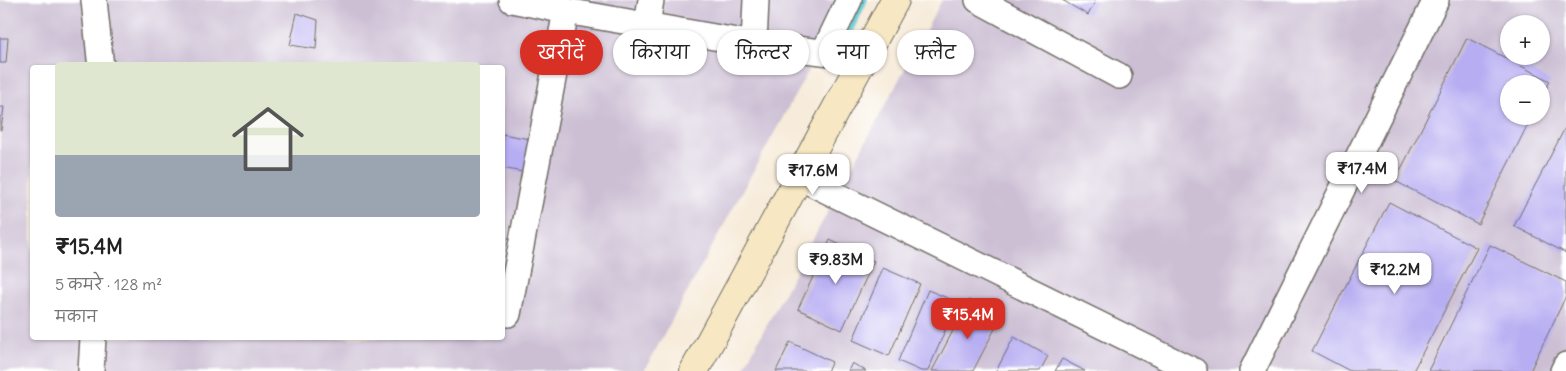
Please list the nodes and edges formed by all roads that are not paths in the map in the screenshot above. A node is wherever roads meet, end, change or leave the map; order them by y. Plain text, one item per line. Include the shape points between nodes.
1 (94, 0) edge
2 (512, 0) edge
3 (651, 0) edge
4 (756, 0) edge
5 (849, 0) edge
6 (894, 0) edge
7 (978, 0) edge
8 (1436, 0) edge
9 (566, 11) junction
10 (646, 25) junction
11 (755, 30) edge
12 (835, 30) edge
13 (878, 30) edge
14 (717, 37) edge
15 (101, 65) edge
16 (854, 75) edge
17 (1119, 76) dead end
18 (799, 177) junction
19 (505, 314) edge
20 (93, 340) edge
21 (1566, 365) edge
22 (91, 371) edge
23 (694, 371) edge
24 (1194, 371) edge
25 (1252, 371) edge
26 (1563, 371) edge

1 - 15 street
2 - 9 street
3 - 10 street
4 - 11 street
5 - 12 street
6 - 13 street
7 - 17 street
8 - 25 street
9 - 10 street
9 - 19 street via 508,314
10 - 14 street
16 - 18 street
18 - 23 street
18 - 24 street
20 - 22 street
21 - 26 street

